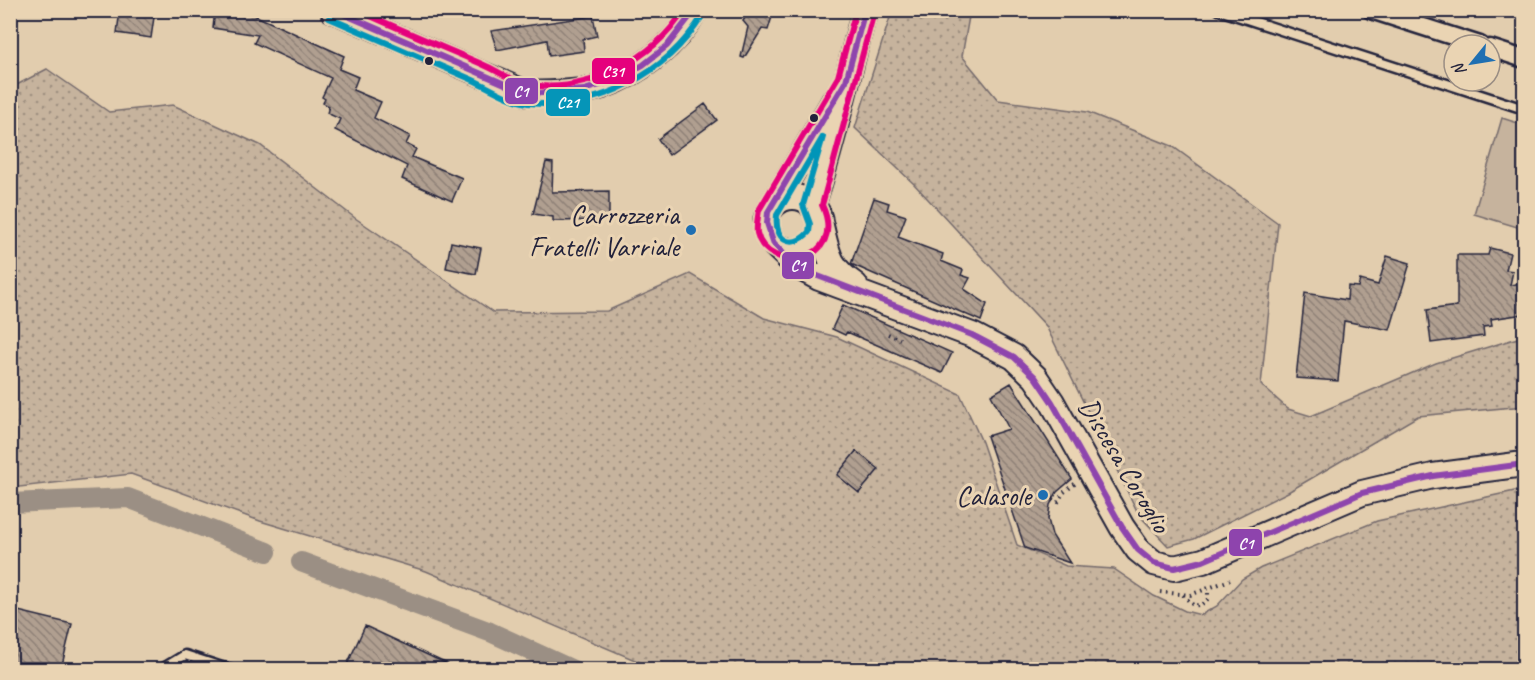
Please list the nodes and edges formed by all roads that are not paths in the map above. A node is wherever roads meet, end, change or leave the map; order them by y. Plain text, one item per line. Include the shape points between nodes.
1 (333, 10) edge
2 (695, 10) edge
3 (865, 10) edge
4 (1220, 10) edge
5 (1371, 10) edge
6 (1443, 33) edge
7 (1502, 52) edge
8 (1524, 58) edge
9 (846, 81) junction
10 (1524, 109) edge
11 (773, 205) junction
12 (816, 213) junction
13 (775, 245) junction
14 (870, 295) junction
15 (1524, 464) edge
16 (160, 669) edge
17 (231, 669) edge

1 - 2 street via 528,94 601,87 640,68 668,46
3 - 9 street
4 - 10 lane
5 - 6 street
7 - 8 street
9 - 11 street
9 - 12 street
11 - 12 street via 797,197
11 - 13 street via 766,230
12 - 13 street via 816,239 810,246 792,252
12 - 14 street, Discesa Coroglio via 828,256 838,273
13 - 14 street, Discesa Coroglio via 797,266 819,278
14 - 15 street, Discesa Coroglio via 972,335 1014,357 1035,377 1052,402 1122,527 1138,550 1154,563 1174,568 1203,561 1362,493 1433,476
16 - 17 lane via 185,655

